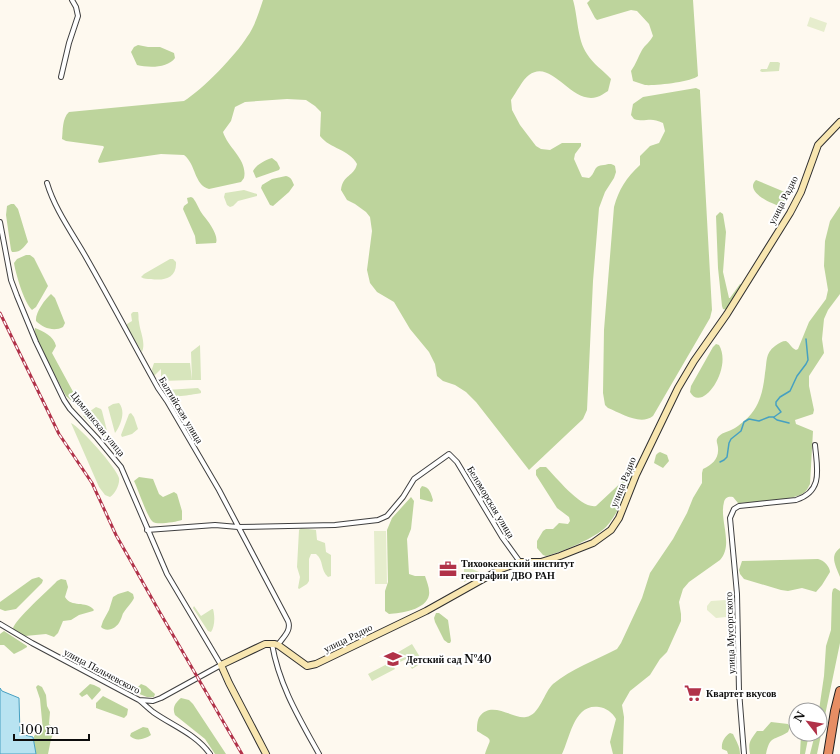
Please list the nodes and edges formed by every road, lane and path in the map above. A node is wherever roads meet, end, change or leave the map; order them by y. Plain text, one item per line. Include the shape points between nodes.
1 (72, 0) edge
2 (61, 77) dead end
3 (840, 122) edge
4 (47, 183) dead end
5 (0, 222) edge
6 (815, 445) dead end
7 (238, 527) junction
8 (147, 530) junction
9 (520, 562) junction
10 (0, 624) edge
11 (275, 644) junction
12 (221, 666) junction
13 (840, 691) edge
14 (139, 700) junction
15 (210, 754) edge
16 (266, 754) edge
17 (319, 754) edge
18 (744, 754) edge
19 (828, 754) edge

1 - 2 street via 78,16
3 - 9 main road, улица Радио via 818,145 801,192 790,213 728,314 678,388 615,524 604,535 585,547 541,562
4 - 7 street, Балтийская улица via 49,193
5 - 8 street, Цимлянская улица via 11,280 36,342 66,404 121,467
6 - 18 street, улица Мусоргского via 815,486 805,497 736,507 730,518
7 - 8 street via 215,525
7 - 9 street, Беломорская улица via 335,525 378,520 387,516 414,479 447,455 451,455
7 - 11 street, Балтийская улица via 290,625
8 - 12 street, Цимлянская улица via 167,574
9 - 11 main road, улица Радио via 487,576 426,611 316,664 304,664
10 - 14 street, улица Пальчевского
11 - 12 main road via 265,644
11 - 17 street via 279,672 288,699
12 - 14 street via 161,698 153,701
12 - 16 main road
13 - 19 highway
14 - 15 street, улица Пальчевского via 192,736

